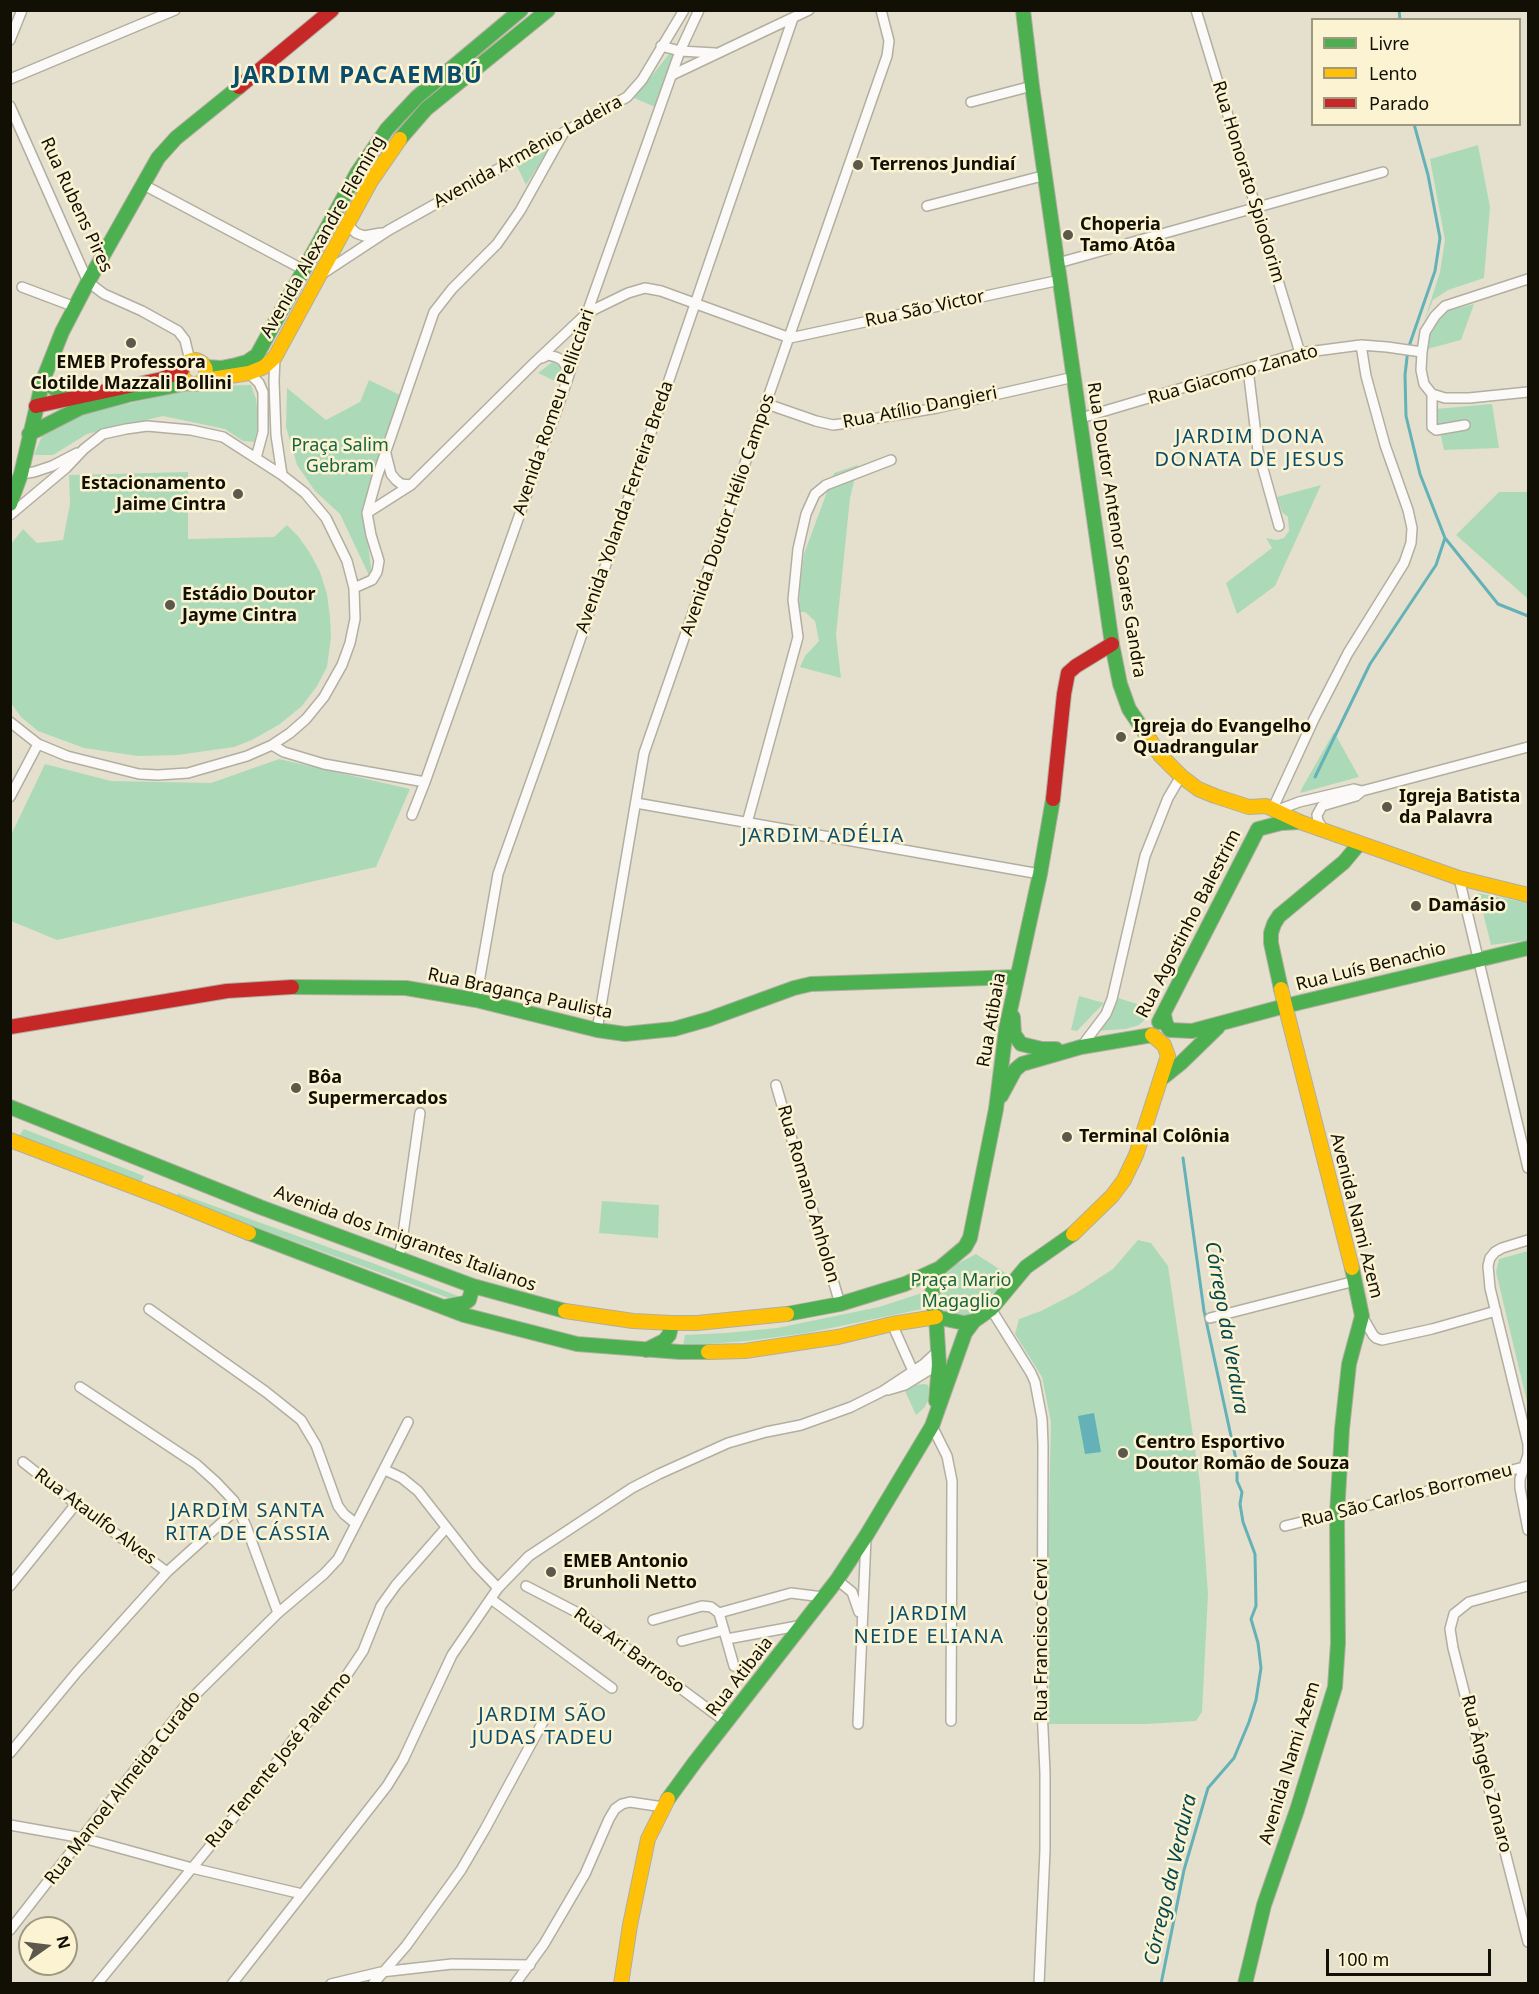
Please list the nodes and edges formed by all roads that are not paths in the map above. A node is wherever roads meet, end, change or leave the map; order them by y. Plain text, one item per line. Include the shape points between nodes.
1 (22, 10) edge
2 (175, 10) edge
3 (332, 10) edge
4 (521, 10) edge
5 (548, 10) edge
6 (684, 10) edge
7 (699, 10) edge
8 (809, 10) edge
9 (881, 10) edge
10 (1017, 10) edge
11 (1023, 10) edge
12 (1196, 10) edge
13 (793, 18) junction
14 (1024, 26) junction
15 (10, 40) edge
16 (661, 46) junction
17 (680, 51) junction
18 (717, 53) junction
19 (672, 75) junction
20 (10, 79) edge
21 (1032, 86) junction
22 (971, 102) dead end
23 (10, 106) edge
24 (564, 132) junction
25 (1383, 172) dead end
26 (357, 173) junction
27 (1046, 175) junction
28 (371, 181) junction
29 (142, 184) junction
30 (927, 206) dead end
31 (1256, 208) junction
32 (348, 224) junction
33 (389, 230) junction
34 (1058, 263) junction
35 (304, 270) junction
36 (317, 278) junction
37 (1528, 279) edge
38 (1060, 280) junction
39 (88, 282) junction
40 (22, 287) dead end
41 (695, 304) junction
42 (75, 307) junction
43 (587, 313) junction
44 (790, 338) junction
45 (1361, 345) junction
46 (1418, 351) junction
47 (1300, 353) junction
48 (275, 357) junction
49 (534, 363) junction
50 (186, 366) junction
51 (1248, 369) junction
52 (570, 372) junction
53 (206, 373) junction
54 (249, 373) junction
55 (1074, 377) junction
56 (43, 380) junction
57 (189, 383) junction
58 (1528, 392) edge
59 (1432, 394) junction
60 (78, 397) junction
61 (767, 404) junction
62 (36, 406) junction
63 (1081, 418) junction
64 (1465, 425) dead end
65 (29, 435) junction
66 (84, 449) junction
67 (386, 454) junction
68 (256, 458) junction
69 (891, 460) dead end
70 (21, 474) junction
71 (282, 475) junction
72 (411, 485) junction
73 (10, 504) edge
74 (368, 513) junction
75 (10, 515) edge
76 (1279, 526) dead end
77 (354, 588) junction
78 (1112, 644) junction
79 (10, 722) edge
80 (38, 744) junction
81 (272, 745) junction
82 (1528, 747) edge
83 (1181, 776) junction
84 (425, 782) junction
85 (1362, 791) junction
86 (10, 797) edge
87 (636, 803) junction
88 (1249, 807) junction
89 (1275, 809) junction
90 (412, 814) dead end
91 (1300, 822) junction
92 (747, 823) junction
93 (1258, 829) junction
94 (1326, 833) junction
95 (1359, 844) junction
96 (1040, 874) junction
97 (1460, 878) junction
98 (1528, 888) edge
99 (1512, 892) junction
100 (1528, 895) edge
101 (1528, 948) edge
102 (1480, 959) junction
103 (1017, 977) junction
104 (476, 1000) junction
105 (1285, 1006) junction
106 (1012, 1007) junction
107 (1164, 1015) junction
108 (1222, 1024) junction
109 (10, 1027) edge
110 (597, 1030) junction
111 (1152, 1035) junction
112 (1076, 1048) junction
113 (1161, 1079) junction
114 (776, 1085) dead end
115 (10, 1107) edge
116 (996, 1109) junction
117 (420, 1113) dead end
118 (10, 1140) edge
119 (1528, 1168) edge
120 (167, 1185) junction
121 (1528, 1240) edge
122 (398, 1258) junction
123 (940, 1268) junction
124 (1355, 1281) junction
125 (473, 1286) junction
126 (840, 1304) junction
127 (444, 1307) junction
128 (149, 1309) dead end
129 (991, 1309) junction
130 (1496, 1311) junction
131 (1362, 1316) junction
132 (936, 1317) junction
133 (1210, 1318) dead end
134 (974, 1321) junction
135 (672, 1323) junction
136 (892, 1324) junction
137 (965, 1333) junction
138 (646, 1350) junction
139 (939, 1357) junction
140 (913, 1371) junction
141 (80, 1387) dead end
142 (883, 1391) junction
143 (934, 1419) junction
144 (408, 1422) dead end
145 (23, 1462) dead end
146 (1527, 1466) edge
147 (385, 1470) junction
148 (76, 1504) junction
149 (238, 1508) junction
150 (1337, 1515) junction
151 (355, 1523) junction
152 (1285, 1526) dead end
153 (446, 1528) junction
154 (1528, 1530) edge
155 (866, 1536) junction
156 (167, 1572) junction
157 (837, 1580) junction
158 (10, 1586) edge
159 (526, 1586) dead end
160 (1528, 1586) edge
161 (498, 1588) junction
162 (823, 1597) junction
163 (491, 1599) junction
164 (278, 1613) junction
165 (718, 1613) junction
166 (653, 1620) dead end
167 (861, 1620) junction
168 (803, 1625) junction
169 (726, 1635) junction
170 (682, 1641) dead end
171 (734, 1666) dead end
172 (612, 1688) dead end
173 (545, 1718) dead end
174 (951, 1721) dead end
175 (727, 1723) junction
176 (858, 1724) dead end
177 (10, 1753) edge
178 (663, 1807) junction
179 (10, 1826) edge
180 (83, 1838) junction
181 (192, 1868) junction
182 (302, 1894) junction
183 (10, 1930) edge
184 (1528, 1942) edge
185 (530, 1965) junction
186 (381, 1972) junction
187 (97, 1983) edge
188 (232, 1983) edge
189 (331, 1983) edge
190 (372, 1983) edge
191 (515, 1983) edge
192 (621, 1983) edge
193 (1039, 1983) edge
194 (1245, 1983) edge

1 - 15 street
2 - 20 street
3 - 29 main road via 176,138
4 - 26 main road, Avenida Alexandre Fleming via 417,97 387,129
5 - 28 main road, Avenida Alexandre Fleming via 426,109
6 - 16 street, Avenida Armênio Ladeira
7 - 17 street, Avenida Romeu Pellicciari
8 - 13 street
9 - 44 street, Avenida Doutor Hélio Campos via 889,41 887,56
10 - 14 main road
11 - 14 main road, Rua Doutor Antenor Soares Gandra
12 - 31 street, Rua Honorato Spiodorim
13 - 18 street
13 - 41 street, Avenida Yolanda Ferreira Breda
14 - 21 main road, Rua Doutor Antenor Soares Gandra
16 - 17 street
16 - 24 street, Avenida Armênio Ladeira via 642,80 627,97
17 - 18 street
17 - 19 street, Avenida Romeu Pellicciari
18 - 19 street
19 - 43 street, Avenida Romeu Pellicciari
21 - 22 street
21 - 27 main road, Rua Doutor Antenor Soares Gandra
23 - 39 street, Rua Rubens Pires
24 - 33 street, Avenida Armênio Ladeira
24 - 67 street via 497,244 435,312
25 - 31 street
26 - 28 main road
26 - 35 main road, Avenida Alexandre Fleming
27 - 30 street
27 - 34 main road, Rua Doutor Antenor Soares Gandra
28 - 32 main road, Avenida Alexandre Fleming
29 - 35 street
29 - 39 main road
31 - 34 street
31 - 47 street, Rua Honorato Spiodorim
32 - 33 street via 364,236
32 - 36 main road, Avenida Alexandre Fleming
33 - 36 street, Avenida Armênio Ladeira
34 - 38 main road, Rua Doutor Antenor Soares Gandra
35 - 53 main road, Avenida Alexandre Fleming via 257,355 247,362
36 - 48 main road, Avenida Alexandre Fleming
37 - 46 street via 1445,306 1425,332
38 - 44 street, Rua São Victor
38 - 55 main road, Rua Doutor Antenor Soares Gandra
39 - 42 main road
39 - 50 street, Rua Rubens Pires via 178,331 185,340
40 - 42 street
41 - 43 street via 645,288
41 - 44 street
41 - 104 street, Avenida Yolanda Ferreira Breda via 498,874
42 - 56 main road
43 - 49 street
43 - 52 street, Avenida Romeu Pellicciari
44 - 61 street, Avenida Doutor Hélio Campos
45 - 46 street, Rua Giacomo Zanato
45 - 47 street, Rua Giacomo Zanato
45 - 89 street via 1384,445 1408,510 1411,543 1404,563 1348,653 1314,719
46 - 59 street via 1425,384
47 - 51 street, Rua Giacomo Zanato
48 - 54 main road
48 - 71 street, Avenida Alexandre Fleming via 276,435
49 - 52 street via 548,355 556,357
49 - 72 street
50 - 53 main road via 200,362
50 - 57 main road via 183,378
50 - 60 main road via 162,379
51 - 63 street, Rua Giacomo Zanato
51 - 76 street via 1257,452
52 - 84 street, Avenida Romeu Pellicciari
53 - 54 main road via 211,379
53 - 57 main road via 196,385
54 - 68 street via 263,392 263,432
55 - 61 street, Rua Atílio Dangieri via 937,408 833,425
55 - 63 main road, Rua Doutor Antenor Soares Gandra
56 - 60 main road via 58,391
56 - 62 main road
57 - 65 main road via 80,408
58 - 59 street via 1469,398
59 - 64 street via 1432,427 1436,430
60 - 62 main road
61 - 87 street, Avenida Doutor Hélio Campos via 644,753
62 - 65 main road
63 - 78 main road, Rua Doutor Antenor Soares Gandra
65 - 70 main road
66 - 68 street via 103,434 147,426 223,437
66 - 70 street via 52,466
66 - 75 street
67 - 72 street via 391,474 401,484
67 - 74 street
68 - 71 street
69 - 92 street via 826,485 815,494 806,514 793,600 798,638
70 - 73 main road
71 - 77 street via 326,518 347,561
72 - 74 street
74 - 77 street via 377,572 372,580
77 - 81 street via 355,619 338,673 306,719
78 - 83 main road, Rua Doutor Antenor Soares Gandra via 1129,709 1160,755
78 - 96 main road, Rua Atibaia via 1068,673
79 - 80 street
80 - 81 street via 104,766 158,775 188,773
80 - 86 street
81 - 84 street via 324,764
82 - 85 street
83 - 88 main road, Rua Doutor Antenor Soares Gandra via 1198,789
83 - 112 street via 1145,856 1112,999 1106,1014
84 - 90 street, Avenida Romeu Pellicciari
85 - 89 street via 1354,789
85 - 94 street via 1318,810 1318,821
87 - 92 street
87 - 110 street, Avenida Doutor Hélio Campos
88 - 89 main road, Rua Doutor Antenor Soares Gandra
88 - 93 main road
89 - 91 main road, Rua Doutor Antenor Soares Gandra
91 - 93 main road
91 - 94 main road, Rua Doutor Antenor Soares Gandra
92 - 96 street
93 - 107 main road, Rua Agostinho Balestrim
94 - 95 main road, Rua Doutor Antenor Soares Gandra
95 - 97 main road, Rua Doutor Antenor Soares Gandra
95 - 105 main road, Avenida Nami Azem via 1274,924 1271,943
96 - 103 main road, Rua Atibaia
97 - 99 main road, Rua Doutor Antenor Soares Gandra
97 - 102 street
98 - 99 street
99 - 100 main road, Rua Doutor Antenor Soares Gandra
101 - 102 main road, Rua Luís Benachio
102 - 105 main road, Rua Luís Benachio
102 - 119 street
103 - 106 main road, Rua Atibaia
103 - 110 main road, Rua Bragança Paulista via 811,984 674,1029 625,1034
104 - 109 main road, Rua Bragança Paulista via 406,988 307,986 227,991
104 - 110 main road, Rua Bragança Paulista
105 - 108 main road, Rua Luís Benachio
105 - 124 main road, Avenida Nami Azem
106 - 112 main road via 1014,1034 1021,1044 1042,1049
106 - 116 main road, Rua Atibaia
107 - 108 main road, Rua Luís Benachio via 1170,1030 1192,1031
107 - 111 main road, Rua Agostinho Balestrim
108 - 113 main road, Rua Luís Benachio
111 - 112 main road
111 - 113 main road via 1164,1045 1168,1056
112 - 116 main road via 1022,1064
113 - 129 main road via 1137,1155 1124,1180 1067,1239 1026,1268
114 - 126 street, Rua Romano Anholon
115 - 120 main road, Avenida dos Imigrantes Italianos
116 - 123 main road, Rua Atibaia via 970,1238
117 - 122 street
118 - 120 main road, Avenida dos Imigrantes Italianos
120 - 122 main road, Avenida dos Imigrantes Italianos
120 - 127 main road, Avenida dos Imigrantes Italianos via 217,1221
121 - 130 street via 1502,1248 1490,1258 1488,1276
122 - 125 main road, Avenida dos Imigrantes Italianos
123 - 126 main road, Avenida dos Imigrantes Italianos via 905,1284
123 - 132 main road, Rua Atibaia via 932,1299
124 - 131 main road, Avenida Nami Azem
124 - 133 street
125 - 127 main road via 465,1303
125 - 135 main road, Avenida dos Imigrantes Italianos via 571,1313
126 - 135 main road, Avenida dos Imigrantes Italianos via 783,1315
127 - 138 main road, Avenida dos Imigrantes Italianos via 577,1344
128 - 151 street via 301,1420 316,1445 338,1506
129 - 134 main road
129 - 193 street, Rua Francisco Cervi via 1031,1373 1042,1419 1045,1850
130 - 131 street via 1382,1340 1373,1335
130 - 146 street via 1528,1444
131 - 150 main road, Avenida Nami Azem via 1349,1364
132 - 134 main road via 964,1323
132 - 136 main road, Avenida dos Imigrantes Italianos
132 - 139 main road, Rua Atibaia
134 - 137 main road, Rua Atibaia
135 - 138 main road via 664,1341
136 - 138 main road, Avenida dos Imigrantes Italianos via 745,1351
136 - 140 street
137 - 139 main road
137 - 143 main road, Rua Atibaia
139 - 140 street
139 - 142 street via 904,1385
139 - 143 main road, Rua Atibaia
140 - 142 street
141 - 149 street via 196,1464
142 - 161 street via 831,1416 742,1438 659,1474 545,1544
143 - 155 main road, Rua Atibaia
143 - 174 street via 952,1481
144 - 147 street, Rua Manoel Almeida Curado
145 - 148 street, Rua Ataulfo Alves
146 - 150 street, Rua São Carlos Borromeu
146 - 154 street via 1520,1488
147 - 151 street, Rua Manoel Almeida Curado
147 - 153 street via 418,1491
148 - 156 street, Rua Ataulfo Alves
148 - 158 street
149 - 156 street
149 - 164 street
150 - 152 street, Rua São Carlos Borromeu
150 - 194 main road, Avenida Nami Azem via 1335,1687 1264,1905
151 - 164 street, Rua Manoel Almeida Curado via 331,1567
153 - 161 street
153 - 181 street, Rua Tenente José Palermo via 381,1606 363,1651 334,1694 297,1734
155 - 157 main road, Rua Atibaia
155 - 167 street
156 - 177 street
157 - 162 main road, Rua Atibaia
157 - 167 street via 852,1592
159 - 175 street, Rua Ari Barroso via 582,1615
160 - 184 street, Rua Ângelo Zonaro via 1459,1608 1451,1621 1453,1648
161 - 163 street
162 - 165 street via 791,1593
162 - 168 main road, Rua Atibaia
163 - 172 street
163 - 182 street via 452,1655 387,1786
164 - 180 street, Rua Manoel Almeida Curado via 188,1702
165 - 166 street via 702,1606
165 - 169 street
167 - 176 street
168 - 169 street
168 - 175 main road, Rua Atibaia
169 - 170 street
169 - 171 street
173 - 186 street via 460,1870 406,1946
175 - 178 main road, Rua Atibaia
178 - 185 street via 630,1802 615,1809 585,1874
178 - 192 main road, Rua Atibaia via 648,1839
179 - 180 street
180 - 181 street
180 - 183 street, Rua Manoel Almeida Curado
181 - 182 street
181 - 187 street, Rua Tenente José Palermo
182 - 188 street
185 - 186 street via 452,1964
185 - 191 street
186 - 189 street
186 - 190 street

